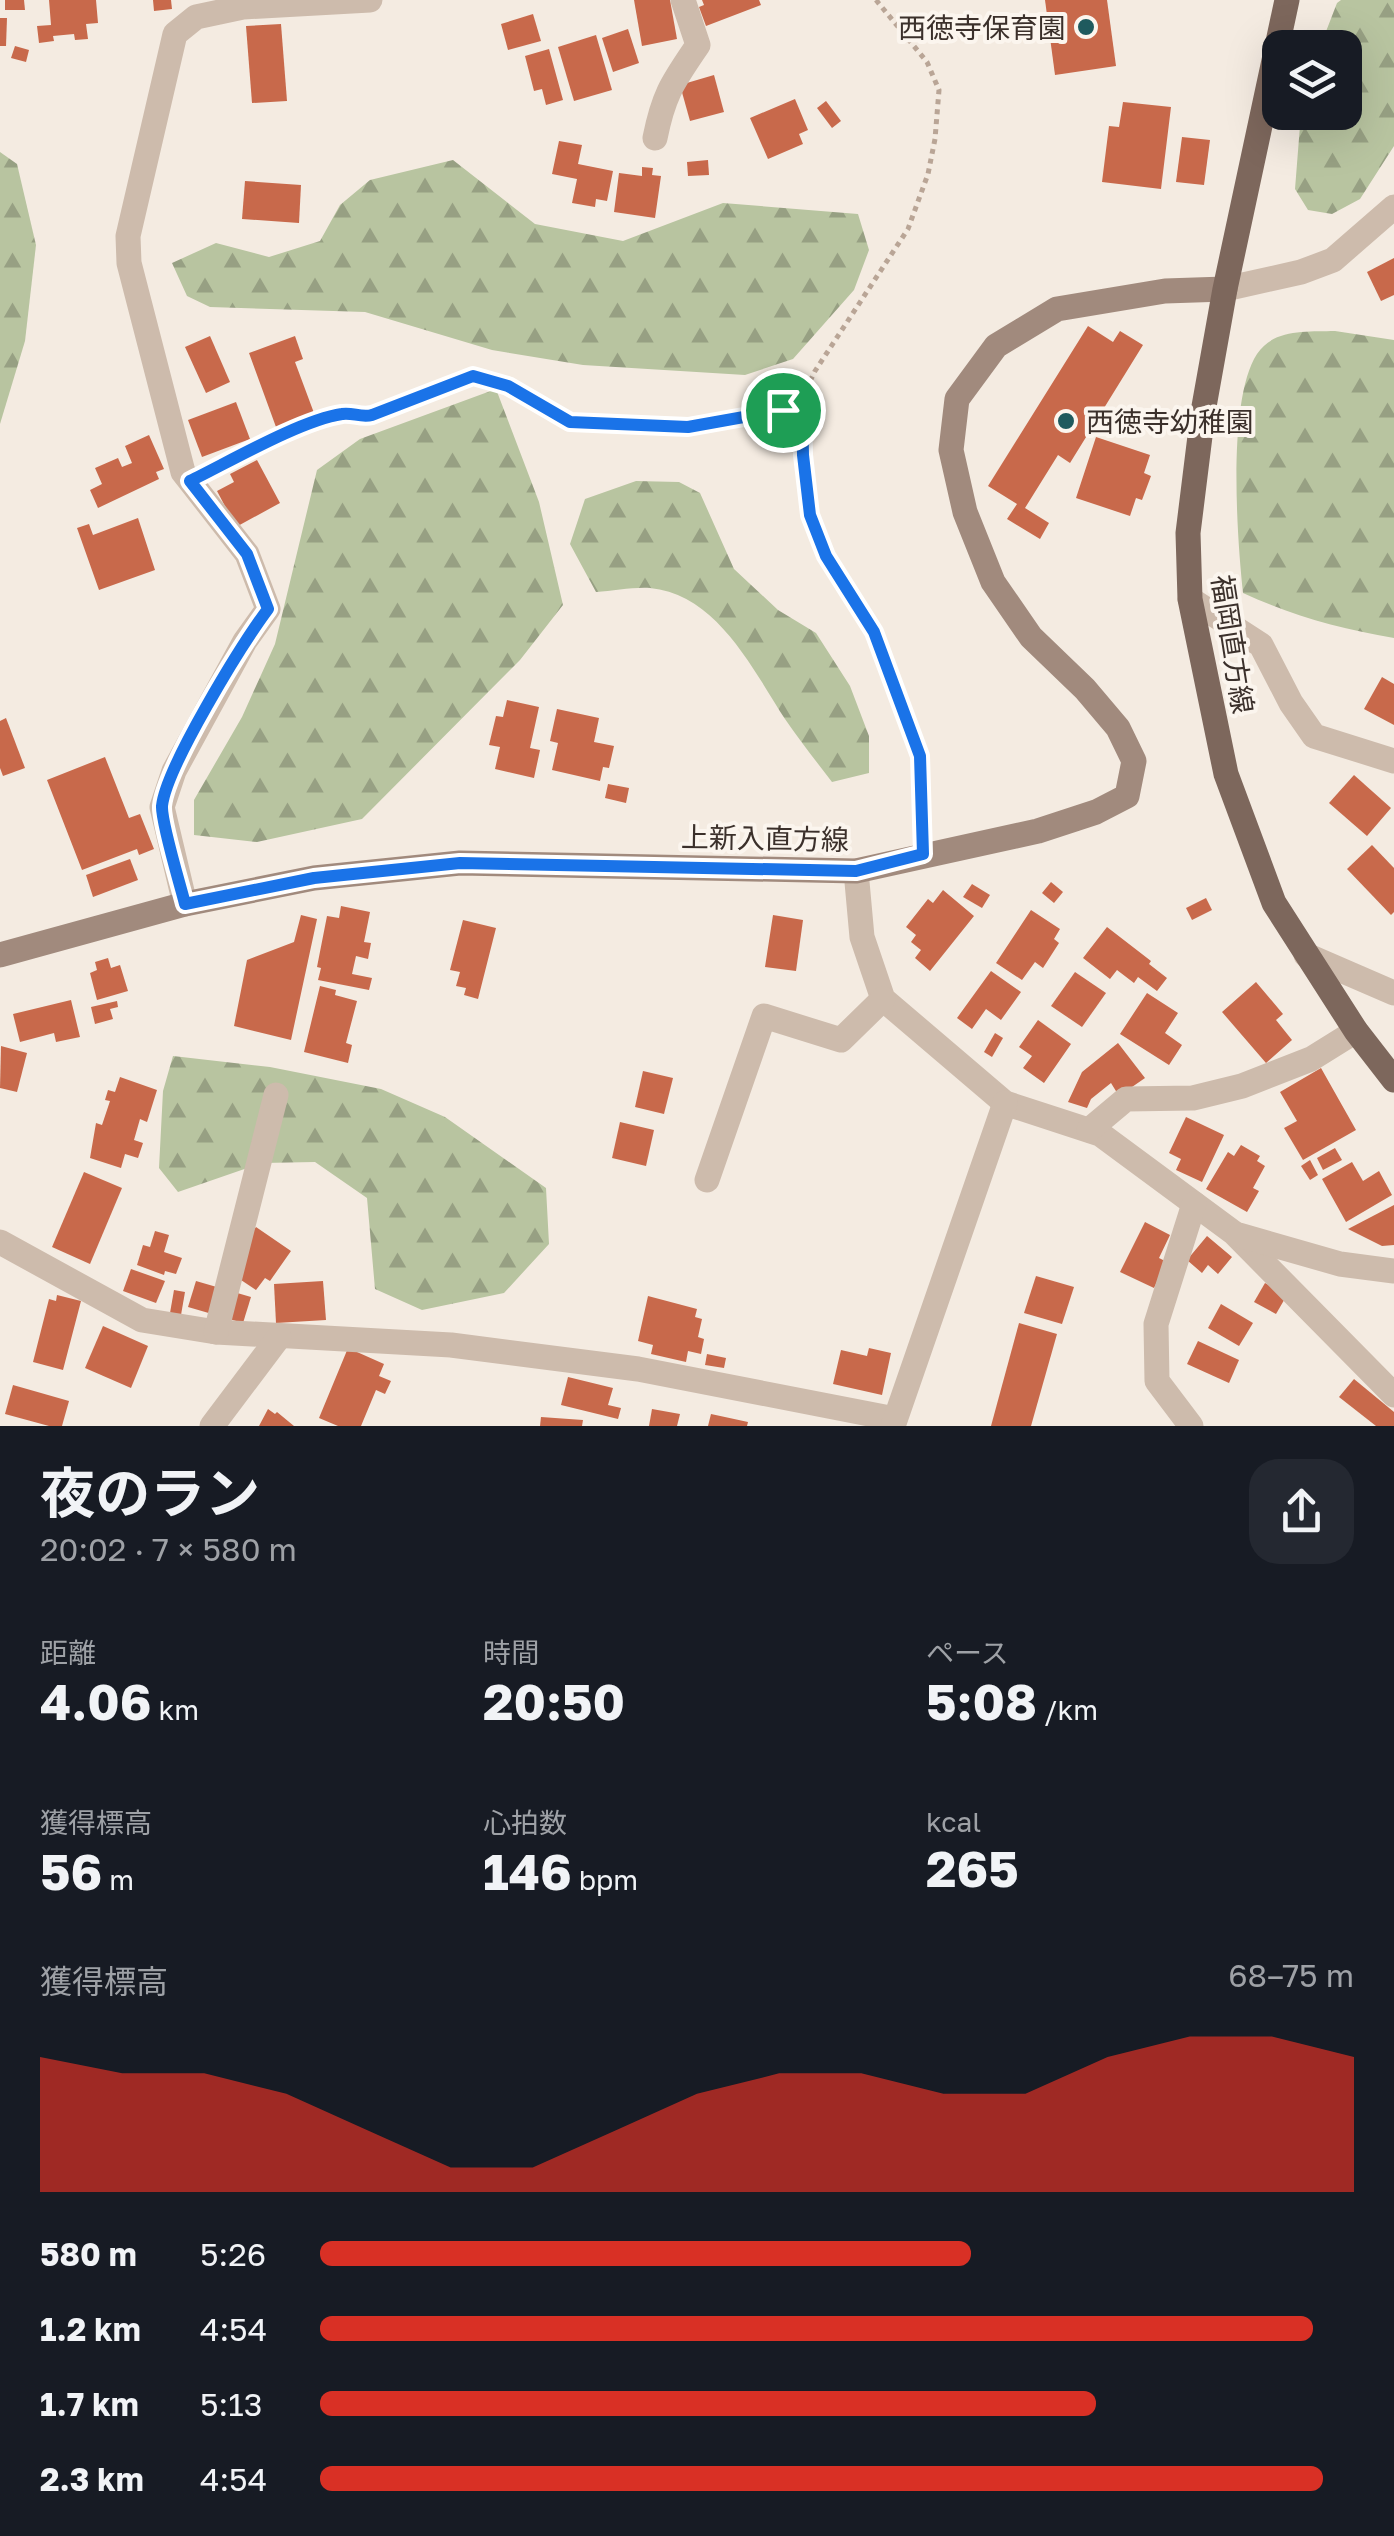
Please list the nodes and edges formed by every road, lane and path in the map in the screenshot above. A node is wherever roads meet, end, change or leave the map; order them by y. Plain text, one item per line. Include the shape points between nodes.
1 (370, 0) edge
2 (683, 0) edge
3 (876, 0) edge
4 (1287, 0) edge
5 (222, 6) edge
6 (655, 138) dead end
7 (1394, 206) edge
8 (1225, 289) junction
9 (802, 403) junction
10 (190, 481) junction
11 (1190, 598) junction
12 (1394, 761) edge
13 (923, 854) junction
14 (856, 871) junction
15 (185, 904) junction
16 (1306, 954) junction
17 (0, 955) edge
18 (1394, 993) edge
19 (884, 999) junction
20 (1356, 1031) junction
21 (1394, 1080) edge
22 (276, 1095) dead end
23 (1005, 1103) junction
24 (1088, 1130) junction
25 (706, 1180) dead end
26 (1194, 1204) junction
27 (1234, 1233) junction
28 (0, 1242) edge
29 (1394, 1270) edge
30 (216, 1332) junction
31 (279, 1337) junction
32 (1394, 1395) edge
33 (894, 1422) edge
34 (212, 1426) edge
35 (1192, 1426) edge

1 - 5 street
2 - 6 street via 698,45 672,80
3 - 9 path via 927,62 939,90 935,138 908,228 815,371
4 - 8 main road, 福岡直方線
5 - 10 street via 175,34 128,236 129,263 182,472
7 - 8 street via 1333,260
8 - 11 main road, 福岡直方線 via 1188,533
8 - 13 main road, 上新入直方線 via 1165,290 1058,309 996,346 957,399 950,450 992,582 1032,637 1118,728 1134,761 1127,796 1096,812
9 - 10 path via 688,427 570,422 508,386 473,376 372,415 344,413 300,429
9 - 13 path via 810,515 826,556 874,632 920,756
10 - 15 street via 247,554 268,609 174,771 162,807
11 - 12 street via 1262,646 1314,736
11 - 16 main road, 福岡直方線 via 1226,774 1274,903
13 - 14 main road, 上新入直方線
14 - 15 main road, 上新入直方線 via 460,863 314,878
14 - 19 street via 862,937
15 - 17 main road, 上新入直方線
16 - 18 street
16 - 20 main road, 福岡直方線
19 - 23 street
19 - 25 street via 842,1040 764,1016
20 - 21 main road, 福岡直方線
20 - 24 street via 1311,1059 1242,1086 1193,1098 1126,1098
22 - 30 street
23 - 24 street
23 - 33 street
24 - 26 street
26 - 27 street
26 - 35 street via 1156,1324 1157,1381
27 - 29 street via 1340,1264
27 - 32 street
28 - 30 street via 142,1320
30 - 31 street
31 - 33 street via 451,1345 638,1370
31 - 34 street

